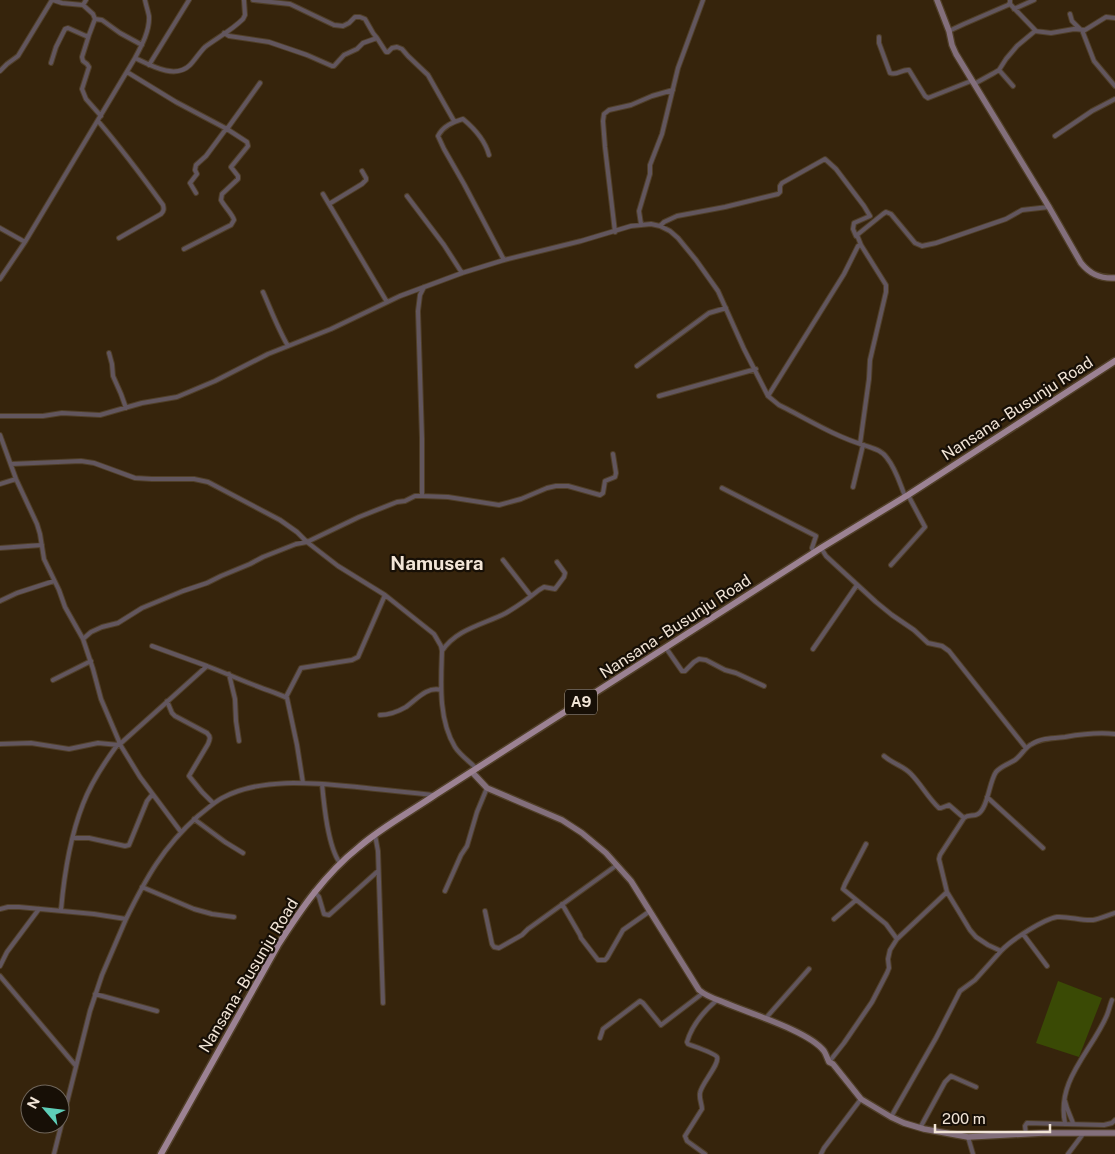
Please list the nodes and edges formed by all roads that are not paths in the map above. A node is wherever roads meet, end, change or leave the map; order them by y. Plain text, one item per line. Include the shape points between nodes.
1 (52, 0) edge
2 (86, 0) edge
3 (145, 0) edge
4 (189, 0) edge
5 (244, 0) edge
6 (253, 0) edge
7 (703, 0) edge
8 (938, 0) edge
9 (1034, 0) edge
10 (1010, 2) edge
11 (83, 5) junction
12 (1014, 9) junction
13 (1070, 14) dead end
14 (1115, 18) edge
15 (95, 19) junction
16 (1081, 29) junction
17 (949, 31) junction
18 (1036, 31) junction
19 (224, 33) junction
20 (89, 35) junction
21 (879, 37) dead end
22 (378, 38) junction
23 (142, 45) junction
24 (135, 58) junction
25 (51, 63) dead end
26 (149, 65) junction
27 (999, 70) junction
28 (0, 71) edge
29 (127, 72) junction
30 (260, 83) dead end
31 (973, 83) junction
32 (1013, 86) dead end
33 (1115, 86) edge
34 (673, 90) junction
35 (1115, 99) edge
36 (101, 116) junction
37 (98, 121) junction
38 (454, 122) junction
39 (226, 129) junction
40 (1055, 136) dead end
41 (490, 155) dead end
42 (362, 171) dead end
43 (196, 192) dead end
44 (323, 194) dead end
45 (407, 196) dead end
46 (329, 204) junction
47 (1049, 207) junction
48 (641, 224) junction
49 (660, 226) junction
50 (0, 228) edge
51 (615, 232) junction
52 (856, 236) junction
53 (119, 238) dead end
54 (25, 242) junction
55 (861, 244) junction
56 (184, 249) dead end
57 (504, 260) junction
58 (462, 273) junction
59 (1115, 278) edge
60 (0, 279) edge
61 (424, 287) junction
62 (262, 292) dead end
63 (387, 302) junction
64 (726, 308) junction
65 (288, 346) junction
66 (109, 353) dead end
67 (1115, 361) edge
68 (637, 366) dead end
69 (756, 369) junction
70 (658, 396) dead end
71 (768, 396) junction
72 (126, 408) junction
73 (0, 416) edge
74 (0, 435) edge
75 (861, 444) junction
76 (613, 454) dead end
77 (10, 464) junction
78 (16, 479) junction
79 (0, 484) edge
80 (853, 486) dead end
81 (722, 488) dead end
82 (422, 496) junction
83 (906, 496) junction
84 (307, 542) junction
85 (42, 544) junction
86 (0, 548) edge
87 (821, 548) junction
88 (814, 553) junction
89 (502, 560) dead end
90 (556, 562) dead end
91 (891, 565) dead end
92 (54, 581) junction
93 (857, 585) junction
94 (384, 595) junction
95 (531, 596) junction
96 (0, 601) edge
97 (83, 639) junction
98 (152, 646) dead end
99 (666, 648) junction
100 (813, 649) dead end
101 (442, 651) junction
102 (91, 661) junction
103 (207, 666) junction
104 (229, 674) junction
105 (53, 680) dead end
106 (764, 686) dead end
107 (441, 690) junction
108 (286, 698) junction
109 (167, 701) junction
110 (380, 715) dead end
111 (1115, 734) edge
112 (239, 741) dead end
113 (0, 744) edge
114 (119, 745) junction
115 (1026, 748) junction
116 (884, 756) dead end
117 (474, 771) junction
118 (303, 782) junction
119 (322, 784) junction
120 (488, 788) junction
121 (435, 795) junction
122 (154, 796) junction
123 (987, 798) junction
124 (213, 803) junction
125 (964, 818) junction
126 (194, 819) junction
127 (181, 832) junction
128 (375, 835) junction
129 (72, 838) junction
130 (866, 844) dead end
131 (1042, 848) dead end
132 (243, 853) dead end
133 (340, 863) junction
134 (617, 864) junction
135 (378, 871) junction
136 (142, 887) junction
137 (445, 891) dead end
138 (314, 892) junction
139 (947, 892) junction
140 (856, 900) junction
141 (562, 904) junction
142 (0, 909) edge
143 (39, 909) junction
144 (62, 910) junction
145 (485, 911) dead end
146 (650, 911) junction
147 (1115, 913) edge
148 (234, 917) dead end
149 (126, 919) junction
150 (834, 919) dead end
151 (1023, 934) junction
152 (897, 939) junction
153 (1001, 951) junction
154 (0, 966) edge
155 (1048, 966) dead end
156 (809, 969) dead end
157 (0, 976) edge
158 (703, 993) junction
159 (95, 994) junction
160 (717, 1000) junction
161 (1112, 1000) dead end
162 (383, 1003) dead end
163 (157, 1010) dead end
164 (765, 1019) junction
165 (600, 1038) dead end
166 (829, 1062) junction
167 (76, 1066) junction
168 (976, 1087) dead end
169 (1065, 1096) junction
170 (861, 1099) junction
171 (891, 1117) junction
172 (1115, 1120) edge
173 (1065, 1123) junction
174 (1073, 1123) junction
175 (920, 1128) junction
176 (1115, 1133) edge
177 (1026, 1134) junction
178 (1082, 1134) junction
179 (968, 1137) junction
180 (54, 1154) edge
181 (161, 1154) edge
182 (705, 1154) edge
183 (821, 1154) edge
184 (973, 1154) edge
185 (1068, 1154) edge

1 - 11 street
1 - 28 street via 18,56
2 - 11 street
3 - 23 street via 149,16
4 - 26 street
5 - 19 street via 243,19
6 - 22 street via 290,4 334,25 343,26 360,17
7 - 34 street
8 - 17 street
9 - 12 street
10 - 12 street
10 - 17 street
11 - 15 street
12 - 18 street
13 - 16 street via 1072,21
14 - 16 street via 1106,17 1091,27
15 - 20 street
15 - 23 street via 102,20
16 - 18 street via 1051,33
16 - 33 street via 1094,61
17 - 31 street via 952,46
18 - 27 street via 1017,46
19 - 22 street via 269,42 332,66 363,43
19 - 26 street via 185,69 163,70
20 - 25 street via 65,29
20 - 36 street via 82,57 89,66 82,88 86,99
21 - 31 street via 890,73 909,70 927,98
22 - 38 street via 386,52 397,47 402,49 428,75
23 - 24 street
24 - 26 street
24 - 29 street
27 - 31 street
27 - 32 street
29 - 36 street
29 - 39 street
30 - 39 street
31 - 47 street
34 - 48 street via 639,211
34 - 51 street via 604,114
35 - 40 street
36 - 37 street
37 - 53 street via 164,208 160,214
37 - 54 street
38 - 41 street via 463,119 471,125
38 - 57 street via 438,136
39 - 43 street via 196,165 197,174 190,183
39 - 56 street via 245,140 248,146 231,165 238,179 222,194 221,200 234,220 231,225
42 - 46 street via 366,180 362,184
44 - 46 street
45 - 58 street
46 - 63 street
47 - 52 street via 1022,210 1006,219 922,246 886,212
47 - 59 street via 1080,263 1098,276
48 - 49 street
48 - 51 street
49 - 52 street via 677,216 778,194 782,184 825,159 870,216 854,223
49 - 64 street via 678,238 696,260
50 - 54 street
51 - 57 street
52 - 55 street
54 - 60 street
55 - 71 street
55 - 75 street via 886,285 886,292 870,360
57 - 58 street
58 - 61 street
61 - 63 street
61 - 82 street via 418,311
62 - 65 street
63 - 65 street
64 - 68 street via 709,313
64 - 69 street
65 - 72 street via 177,397
66 - 72 street via 113,376
67 - 83 main road, Nansana - Busunju Road / A9
69 - 70 street
69 - 71 street
71 - 75 street via 842,438
72 - 73 street via 100,415
74 - 77 street
75 - 80 street
75 - 83 street via 877,449 887,457
76 - 82 street via 616,473 605,481 600,495 556,486 499,505
77 - 78 street
77 - 84 street via 94,463 135,478 201,479 280,520
78 - 79 street
78 - 85 street via 38,524
81 - 88 street via 816,536 812,548
82 - 84 street via 359,517
83 - 87 main road, Nansana - Busunju Road / A9
83 - 91 street via 925,527
84 - 94 street
84 - 97 street via 142,608
85 - 86 street
85 - 92 street
87 - 88 main road, Nansana - Busunju Road / A9
87 - 93 street
88 - 99 main road, Nansana - Busunju Road / A9
89 - 95 street
90 - 95 street via 564,570 564,577 555,589 544,588
92 - 96 street
92 - 97 street
93 - 100 street
93 - 115 street via 928,643 949,651
94 - 101 street via 434,634
94 - 108 street via 358,657 301,668
95 - 101 street via 506,613 463,632
97 - 102 street
98 - 103 street
99 - 106 street via 682,671 700,659 706,660
99 - 117 main road, Nansana - Busunju Road / A9
101 - 107 street
102 - 105 street
102 - 114 street via 101,699
103 - 104 street
103 - 109 street
104 - 108 street
104 - 112 street
107 - 110 street via 433,689 405,708
107 - 117 street via 451,738
108 - 118 street via 289,700
109 - 114 street
109 - 124 street via 172,713 209,735 208,744 189,776
111 - 115 street via 1083,734 1040,740
113 - 114 street via 31,743 69,749 98,743
114 - 122 street
114 - 129 street via 100,768
115 - 123 street via 997,771
116 - 125 street via 906,769 939,808 949,805
117 - 120 street
117 - 121 main road, Nansana - Busunju Road / A9
118 - 119 street
118 - 124 street via 255,786
119 - 121 street
119 - 133 street via 325,817
120 - 134 street via 576,828
120 - 137 street via 467,846
121 - 128 main road, Nansana - Busunju Road / A9
122 - 127 street
122 - 129 street via 147,801 129,845
123 - 125 street via 980,813
123 - 131 street
124 - 126 street
125 - 139 street via 939,859
126 - 127 street
126 - 132 street
127 - 136 street
128 - 133 main road, Nansana - Busunju Road / A9
128 - 135 street
129 - 144 street
130 - 140 street via 844,886 844,890
133 - 138 main road, Nansana - Busunju Road / A9
134 - 141 street
134 - 146 street
135 - 138 street via 329,915 324,914
135 - 162 street
136 - 148 street via 194,909
136 - 149 street
138 - 181 main road, Nansana - Busunju Road / A9 via 278,945
139 - 152 street
139 - 153 street via 976,937
140 - 150 street
140 - 152 street via 886,924
141 - 145 street via 524,934 496,948 492,944
141 - 146 street via 580,938 598,960 605,960 623,930
142 - 143 street
143 - 144 street
143 - 154 street
144 - 149 street
146 - 158 street
147 - 151 street via 1094,920 1058,917
149 - 159 street
151 - 153 street
151 - 155 street
152 - 166 street via 890,950 888,973 872,1002
153 - 171 street via 975,980 960,991
156 - 164 street
157 - 167 street
158 - 160 street
158 - 165 street via 662,1025 640,1001 603,1029
159 - 163 street
159 - 167 street
160 - 164 street
160 - 182 street via 702,1014 687,1042 717,1057 716,1065 700,1093 702,1109 685,1136
161 - 169 street via 1107,1015 1069,1082
164 - 166 street via 815,1043
166 - 170 street
167 - 180 street
168 - 175 street via 951,1076
169 - 173 street
169 - 174 street
170 - 171 street
170 - 183 street
171 - 175 street
172 - 174 street via 1104,1125
173 - 174 street
173 - 177 street via 1026,1123
175 - 179 street
176 - 178 street
177 - 178 street
177 - 179 street
178 - 185 street
179 - 184 street

